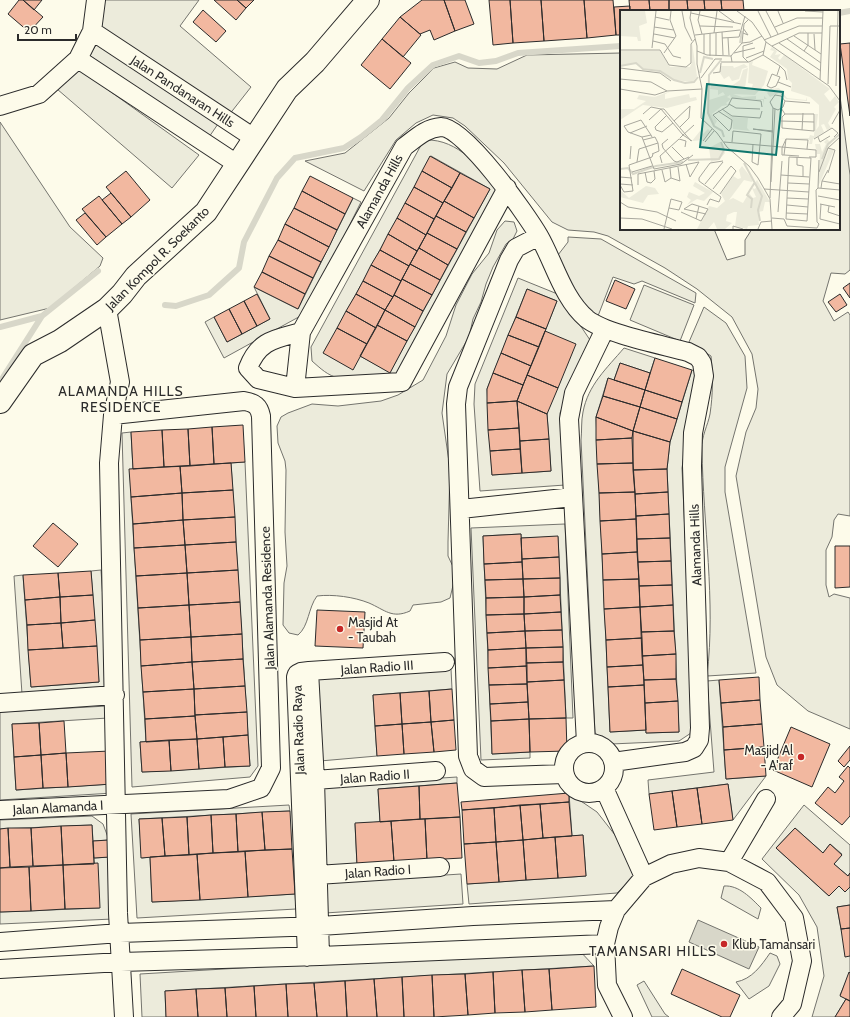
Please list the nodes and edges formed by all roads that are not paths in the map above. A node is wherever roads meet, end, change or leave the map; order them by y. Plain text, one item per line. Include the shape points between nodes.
1 (96, 0) edge
2 (368, 0) edge
3 (92, 31) junction
4 (78, 59) junction
5 (0, 106) edge
6 (254, 138) junction
7 (238, 164) junction
8 (507, 188) junction
9 (539, 236) junction
10 (107, 309) junction
11 (605, 330) junction
12 (301, 332) junction
13 (295, 388) junction
14 (0, 402) edge
15 (113, 415) junction
16 (573, 497) junction
17 (461, 509) junction
18 (445, 662) dead end
19 (309, 671) junction
20 (115, 695) junction
21 (0, 704) edge
22 (586, 743) junction
23 (613, 762) junction
24 (436, 771) dead end
25 (564, 774) junction
26 (315, 780) junction
27 (604, 788) junction
28 (766, 799) dead end
29 (117, 803) junction
30 (0, 810) edge
31 (728, 862) junction
32 (440, 867) dead end
33 (317, 875) junction
34 (644, 877) junction
35 (616, 910) junction
36 (313, 926) junction
37 (120, 932) junction
38 (0, 942) edge
39 (605, 944) junction
40 (313, 956) junction
41 (122, 962) junction
42 (0, 969) edge
43 (124, 1017) edge
44 (623, 1017) edge
45 (781, 1017) edge

1 - 3 street
2 - 6 main road, Jalan Kompol R. Soekanto via 315,62 287,89
3 - 4 street
3 - 6 street, Jalan Pandanaran Hills
4 - 5 street via 39,94
4 - 7 street
6 - 7 main road, Jalan Kompol R. Soekanto
7 - 10 main road, Jalan Kompol R. Soekanto via 206,212 136,276
8 - 9 street, Alamanda Hills
8 - 12 street, Alamanda Hills via 460,136 443,127 424,132 404,147
8 - 13 street via 402,382
9 - 11 street, Alamanda Hills via 573,302 588,319
9 - 17 street via 516,248 509,260 458,386 456,404
10 - 14 main road, Jalan Kompol R. Soekanto via 60,341 33,355
10 - 15 street via 120,382
11 - 16 street via 574,394 569,419
11 - 23 street, Alamanda Hills via 688,352 698,357 702,363 704,376 693,433 692,466 700,728 698,740 694,748 685,752
12 - 13 street, Alamanda Hills
12 - 13 street via 275,339 258,348 248,368 258,379
15 - 20 street via 109,463
15 - 29 street, Jalan Alamanda Residence via 244,401 254,403 259,408 262,416 272,761 261,788 229,799
16 - 17 street
16 - 22 street
17 - 25 street via 468,756 473,769 484,777
18 - 19 street, Jalan Radio III
19 - 26 street, Jalan Radio Raya
19 - 36 street, Jalan Radio Raya via 298,672 296,677
20 - 21 street
20 - 29 street
22 - 23 street via 599,745 609,753
22 - 25 street via 573,748 565,760
23 - 27 street via 614,772
24 - 26 street, Jalan Radio II
25 - 27 street via 572,786 585,793 595,793
26 - 33 street, Jalan Radio Raya
27 - 34 street
28 - 31 street
29 - 30 street, Jalan Alamanda I
29 - 37 street
31 - 34 street via 699,858 671,864
31 - 45 street via 767,882 794,918 802,961 792,1004
32 - 33 street, Jalan Radio I
33 - 36 street, Jalan Radio Raya
34 - 35 street
35 - 36 street
35 - 39 street
36 - 37 street
36 - 40 street, Jalan Radio Raya
37 - 38 street
37 - 41 street
39 - 40 street
39 - 44 street via 607,985
40 - 41 street
41 - 42 street
41 - 43 street

